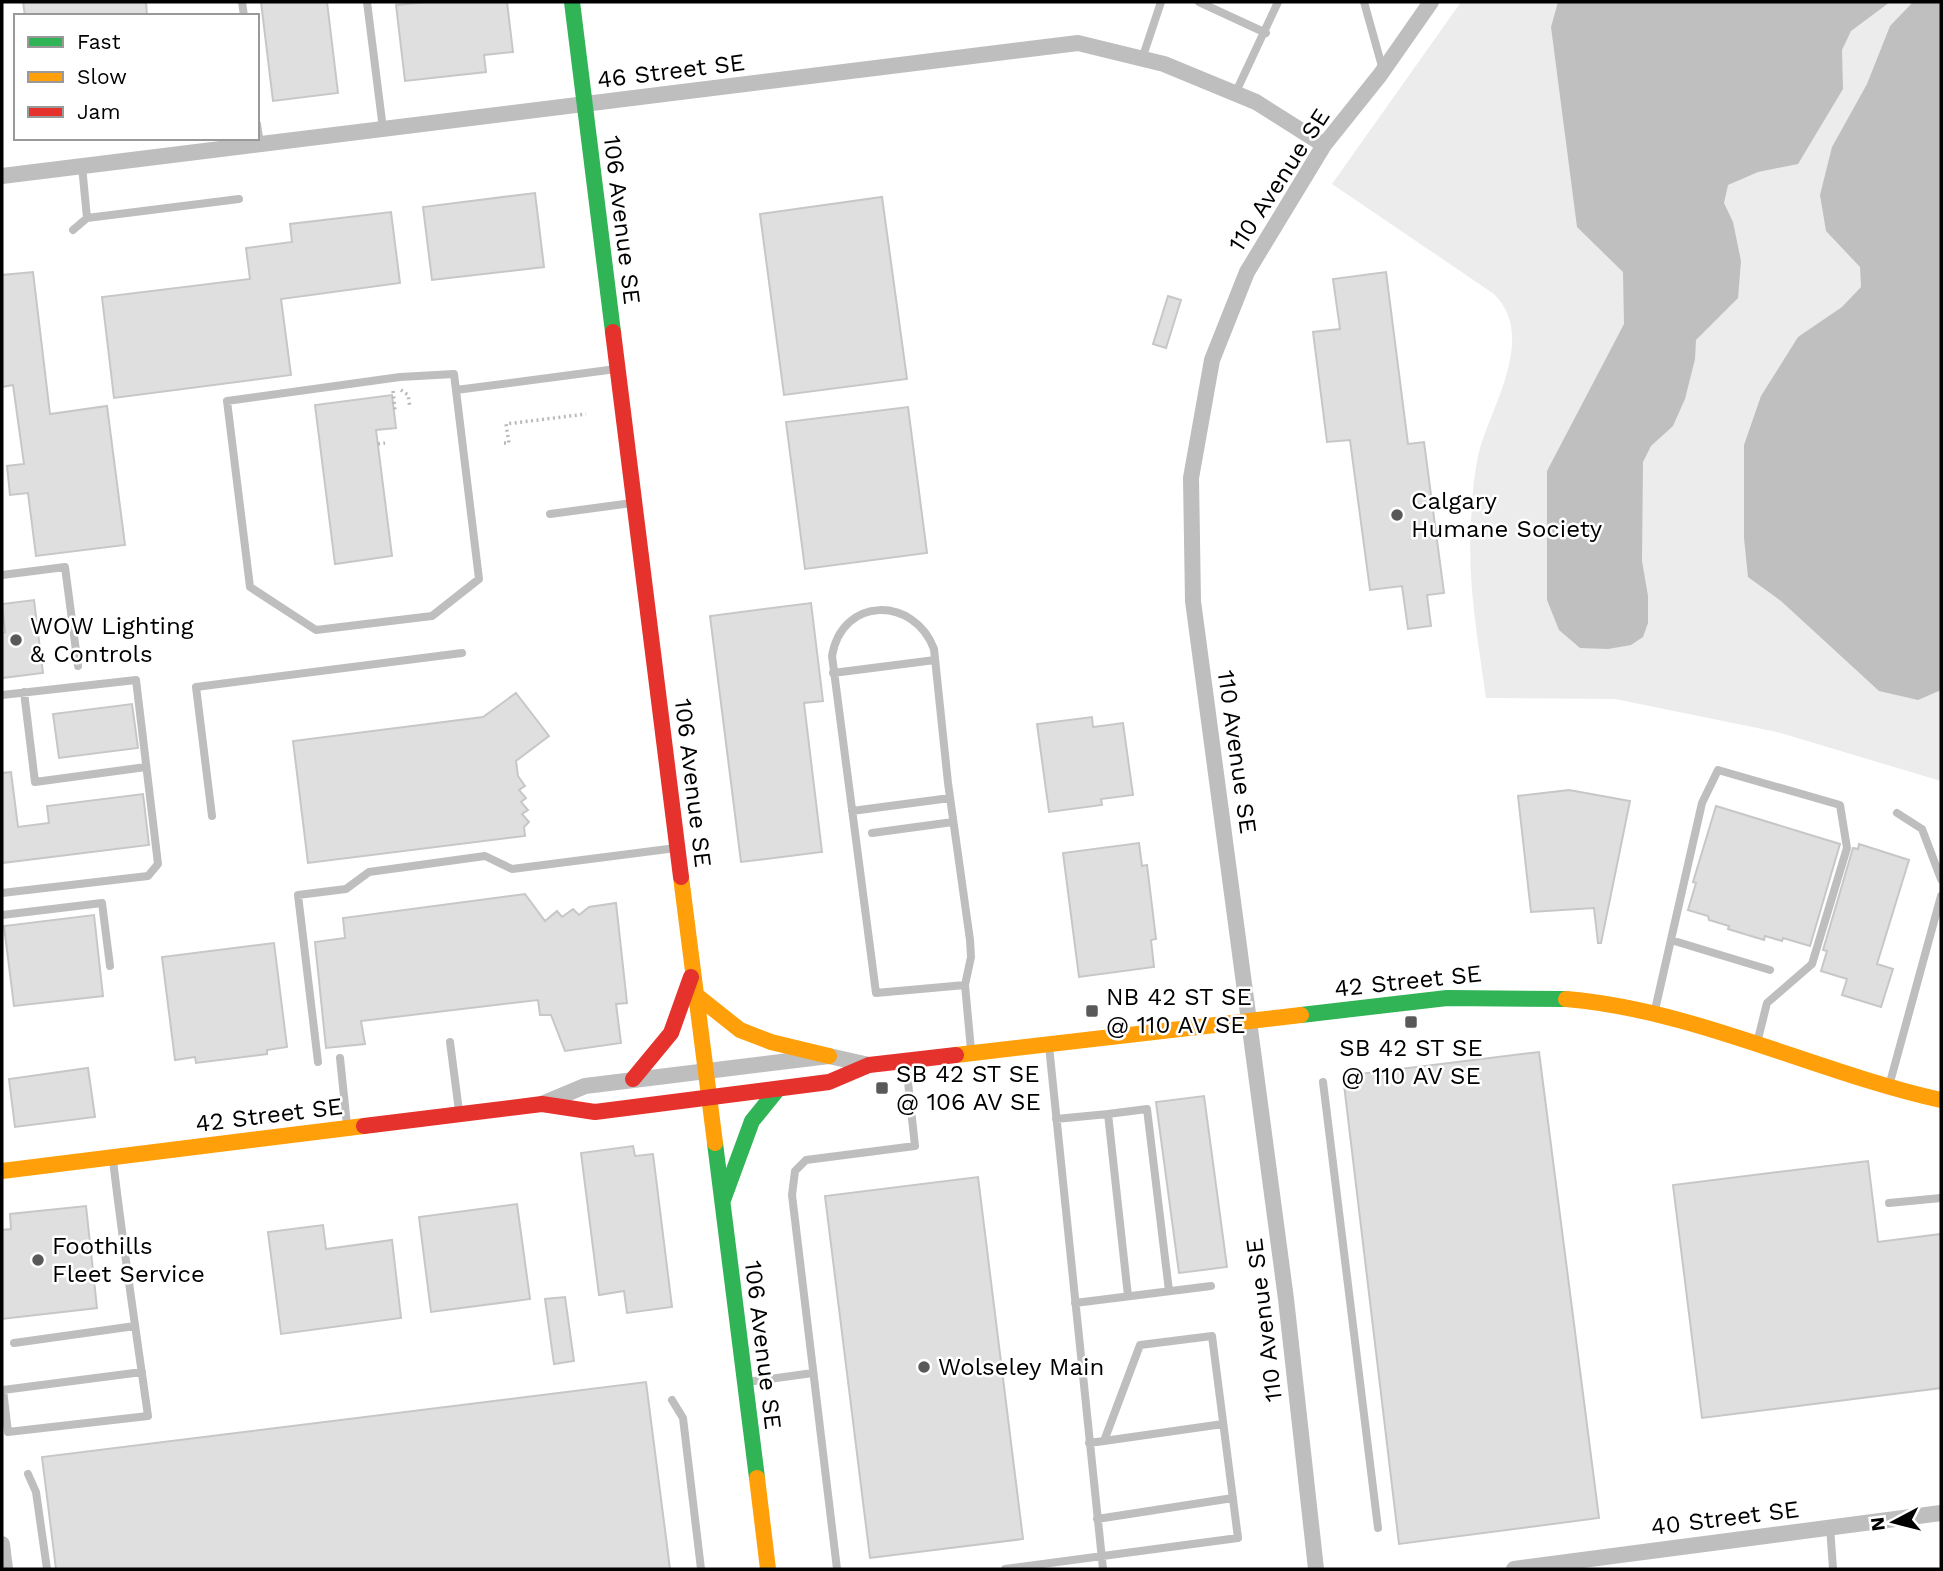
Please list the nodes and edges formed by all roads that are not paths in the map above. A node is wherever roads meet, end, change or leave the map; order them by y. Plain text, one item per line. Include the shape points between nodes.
1 (367, 2) edge
2 (572, 2) edge
3 (1161, 2) edge
4 (1199, 2) edge
5 (1278, 2) edge
6 (1364, 2) edge
7 (1431, 2) edge
8 (1266, 33) junction
9 (1142, 58) junction
10 (1383, 71) junction
11 (1235, 94) junction
12 (585, 104) junction
13 (383, 129) junction
14 (259, 137) edge
15 (260, 144) junction
16 (1324, 145) junction
17 (82, 166) junction
18 (2, 176) edge
19 (239, 199) dead end
20 (87, 218) junction
21 (73, 230) dead end
22 (618, 369) junction
23 (456, 390) junction
24 (635, 502) junction
25 (550, 513) dead end
26 (2, 575) edge
27 (462, 653) dead end
28 (935, 660) junction
29 (78, 666) dead end
30 (833, 673) junction
31 (24, 692) junction
32 (2, 695) edge
33 (146, 767) junction
34 (950, 797) junction
35 (852, 811) junction
36 (1897, 813) dead end
37 (212, 816) dead end
38 (953, 822) junction
39 (872, 833) dead end
40 (678, 848) junction
41 (1941, 879) edge
42 (2, 892) edge
43 (1941, 897) edge
44 (2, 915) edge
45 (1671, 940) junction
46 (110, 967) dead end
47 (1770, 970) dead end
48 (693, 971) junction
49 (965, 985) junction
50 (696, 995) junction
51 (1654, 1013) junction
52 (1248, 1021) junction
53 (450, 1042) dead end
54 (1049, 1044) junction
55 (1756, 1045) junction
56 (972, 1053) junction
57 (829, 1056) junction
58 (340, 1058) dead end
59 (906, 1061) junction
60 (318, 1062) dead end
61 (869, 1065) junction
62 (705, 1072) junction
63 (633, 1079) junction
64 (1323, 1082) dead end
65 (1889, 1086) junction
66 (779, 1089) junction
67 (708, 1098) junction
68 (1941, 1100) edge
69 (542, 1104) junction
70 (459, 1114) junction
71 (1108, 1114) junction
72 (1056, 1119) junction
73 (347, 1128) junction
74 (112, 1158) junction
75 (2, 1171) edge
76 (1941, 1198) edge
77 (722, 1203) junction
78 (1889, 1203) dead end
79 (1211, 1286) dead end
80 (1169, 1291) junction
81 (1128, 1296) junction
82 (1075, 1303) junction
83 (135, 1326) junction
84 (14, 1343) dead end
85 (142, 1372) junction
86 (813, 1373) junction
87 (745, 1383) junction
88 (672, 1400) dead end
89 (1223, 1424) junction
90 (1104, 1441) junction
91 (1089, 1443) junction
92 (28, 1474) dead end
93 (1233, 1498) junction
94 (1941, 1513) edge
95 (1097, 1519) junction
96 (1830, 1527) junction
97 (1378, 1528) dead end
98 (2, 1544) edge
99 (1101, 1557) junction
100 (1539, 1567) edge
101 (5, 1569) edge
102 (47, 1569) edge
103 (701, 1569) edge
104 (768, 1569) edge
105 (837, 1569) edge
106 (1005, 1569) edge
107 (1103, 1569) edge
108 (1316, 1569) edge
109 (1514, 1569) edge
110 (1833, 1569) edge

1 - 13 lane
2 - 12 street, 106 Avenue SE
3 - 9 lane
4 - 8 lane
5 - 8 lane
6 - 10 lane
7 - 10 street, 110 Avenue SE
8 - 11 lane
9 - 11 street, 46 Street SE
9 - 12 street, 46 Street SE via 1077,43
10 - 16 street, 110 Avenue SE
11 - 16 street, 46 Street SE
12 - 13 street, 46 Street SE
12 - 22 street, 106 Avenue SE
13 - 15 street, 46 Street SE
14 - 15 lane
15 - 17 street, 46 Street SE
16 - 52 street, 110 Avenue SE via 1247,272 1212,360 1191,478 1193,601
17 - 18 street, 46 Street SE
17 - 20 lane
19 - 20 lane
20 - 21 lane
22 - 23 lane
22 - 24 street, 106 Avenue SE
23 - 23 lane via 479,579 432,616 316,631 250,587 227,401 454,374
24 - 25 lane
24 - 40 street, 106 Avenue SE
26 - 29 lane via 65,567
27 - 37 lane via 196,687
28 - 30 lane
28 - 30 lane via 929,635 916,622 896,611 872,610 847,621 835,639
28 - 34 lane
30 - 35 lane
31 - 32 lane
31 - 33 lane via 136,680
31 - 33 lane via 35,782
33 - 42 lane via 158,864 148,876
34 - 35 lane
34 - 38 lane
35 - 49 lane via 876,993
36 - 41 lane via 1922,830
38 - 39 lane
38 - 49 lane via 970,940
40 - 48 street, 106 Avenue SE
40 - 60 lane via 512,869 485,856 369,872 346,889 298,895
43 - 65 lane
44 - 46 lane via 102,904
45 - 47 lane
45 - 51 lane
45 - 55 lane via 1702,803 1718,770 1840,805 1847,848 1812,964 1767,1003
48 - 50 street, 106 Avenue SE
48 - 63 street via 671,1033
49 - 56 lane
50 - 57 street via 740,1030
50 - 62 street, 106 Avenue SE
51 - 52 street, 42 Street SE via 1517,994
51 - 55 street, 42 Street SE
52 - 54 street, 42 Street SE
52 - 108 street, 110 Avenue SE
53 - 70 lane
54 - 56 street, 42 Street SE
54 - 72 lane
55 - 65 street, 42 Street SE
56 - 59 street, 42 Street SE
57 - 61 street, 42 Street SE
57 - 62 street, 42 Street SE
58 - 73 lane
59 - 61 street, 42 Street SE
59 - 86 lane via 915,1146 806,1160 795,1171 792,1195
61 - 66 street, 42 Street SE via 829,1082
62 - 63 street, 42 Street SE
62 - 67 street, 106 Avenue SE
63 - 69 street, 42 Street SE via 585,1086
64 - 97 lane
65 - 68 street, 42 Street SE
66 - 67 street, 42 Street SE
66 - 77 street via 752,1122
67 - 69 street, 42 Street SE via 595,1112
67 - 77 street, 106 Avenue SE
69 - 70 street, 42 Street SE
70 - 73 street, 42 Street SE
71 - 72 lane
71 - 80 lane via 1147,1110
71 - 81 lane
72 - 82 lane
73 - 74 street, 42 Street SE
74 - 75 street, 42 Street SE
74 - 83 lane
76 - 78 lane
77 - 87 street, 106 Avenue SE
79 - 80 lane
80 - 81 lane
81 - 82 lane
82 - 91 lane
83 - 84 lane
83 - 85 lane
85 - 85 lane via 148,1416 8,1432 4,1390
86 - 87 lane
86 - 105 lane
87 - 104 street, 106 Avenue SE
88 - 103 lane via 683,1418
89 - 90 lane
89 - 90 lane via 1212,1336 1140,1345
89 - 93 lane
90 - 91 lane
91 - 95 lane
92 - 102 lane via 36,1492
93 - 95 lane
93 - 99 lane via 1238,1538
94 - 96 street, 40 Street SE
95 - 99 lane
96 - 100 street, 40 Street SE
96 - 110 lane
98 - 101 street
99 - 106 lane
99 - 107 lane
100 - 109 street, 40 Street SE

